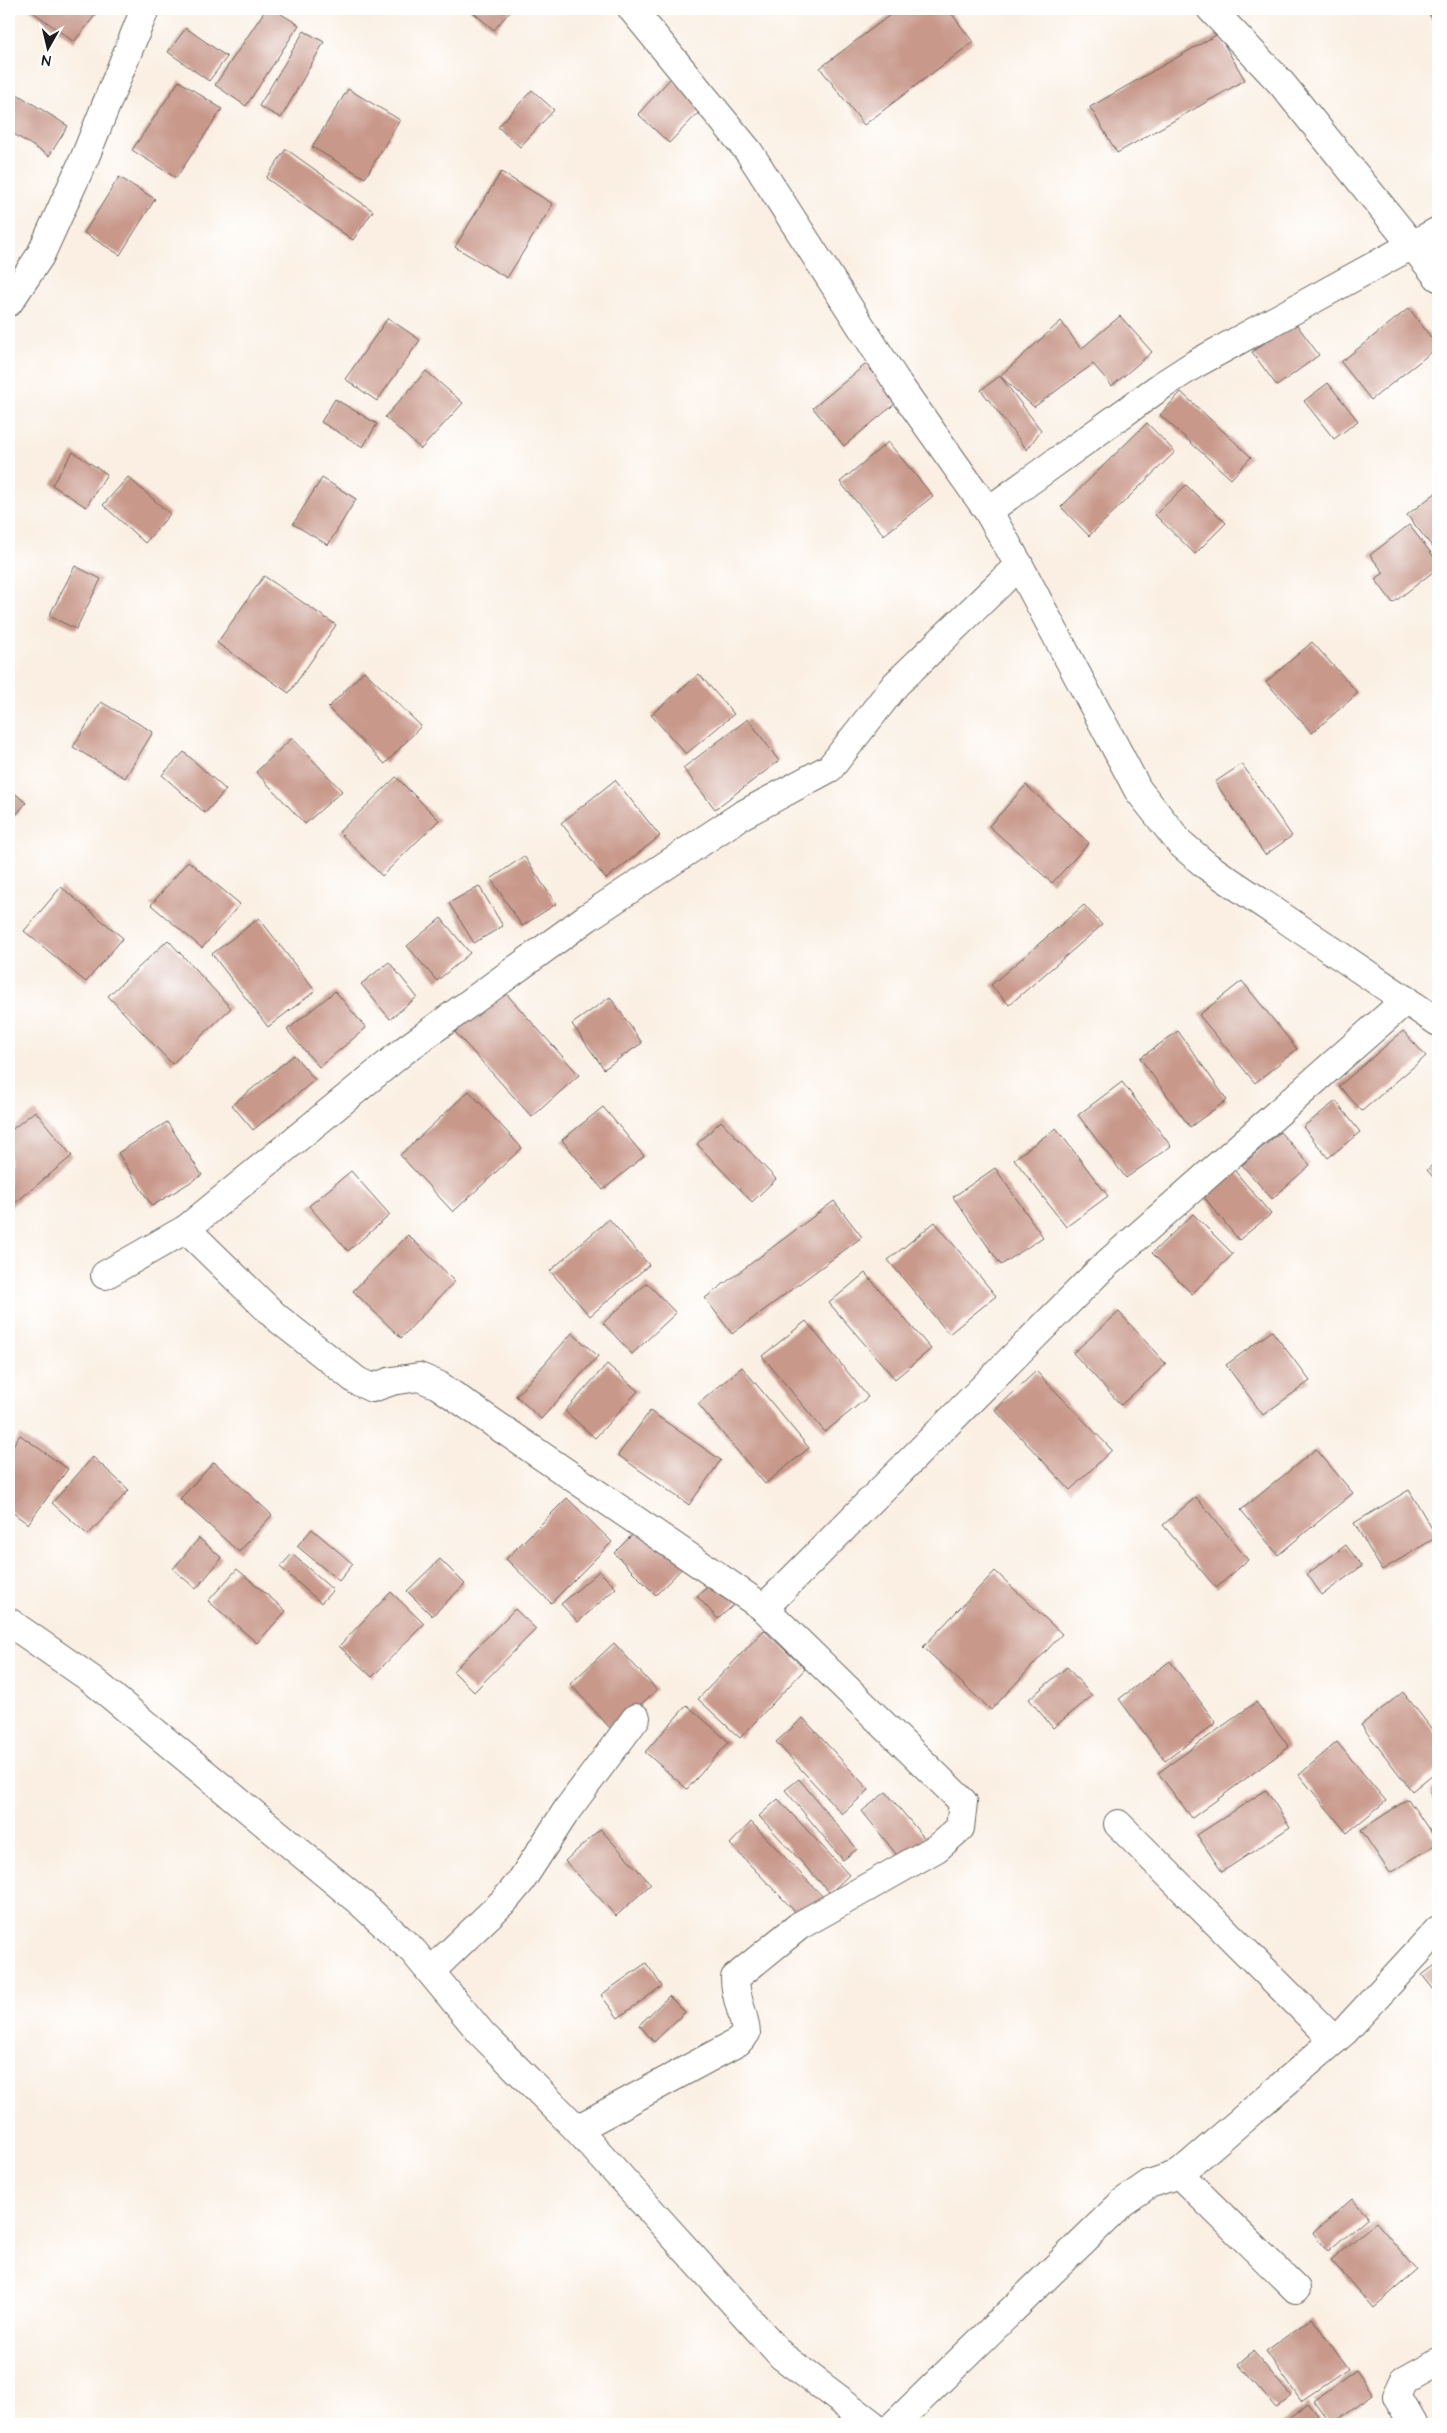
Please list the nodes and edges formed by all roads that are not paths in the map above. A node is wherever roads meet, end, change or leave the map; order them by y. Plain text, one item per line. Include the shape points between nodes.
1 (145, 9) edge
2 (632, 9) edge
3 (1211, 9) edge
4 (1438, 231) edge
5 (1413, 246) junction
6 (1438, 278) edge
7 (9, 302) edge
8 (988, 511) junction
9 (1019, 565) junction
10 (1406, 1000) junction
11 (1438, 1022) edge
12 (186, 1229) junction
13 (105, 1275) dead end
14 (764, 1608) junction
15 (9, 1622) edge
16 (636, 1718) dead end
17 (1118, 1824) dead end
18 (1438, 1930) edge
19 (431, 1971) junction
20 (1334, 2040) junction
21 (577, 2129) junction
22 (1179, 2174) junction
23 (1296, 2289) dead end
24 (1438, 2362) edge
25 (872, 2424) edge
26 (895, 2424) edge
27 (1414, 2424) edge

1 - 7 street via 40,256
2 - 8 street via 749,152 898,384
3 - 5 street via 1282,84
4 - 5 street
5 - 6 street
5 - 8 street via 1195,364
8 - 9 street
9 - 10 street via 1138,790 1180,843 1207,866
9 - 12 street via 896,684 830,768 742,815 588,918 405,1050
10 - 11 street
10 - 14 street via 1102,1268
12 - 13 street
12 - 14 street via 276,1317 357,1381 372,1388 419,1377 438,1385
14 - 21 street via 964,1802 960,1828 938,1848 799,1926 735,1978 735,1995 744,2016 746,2033 738,2042
15 - 19 street via 91,1678 361,1903
16 - 19 street via 567,1810 516,1887
17 - 20 street
18 - 20 street
19 - 21 street via 482,2034
20 - 22 street
21 - 25 street via 782,2356
22 - 23 street
22 - 26 street via 1149,2184 1123,2202
24 - 27 street via 1404,2381 1397,2396

